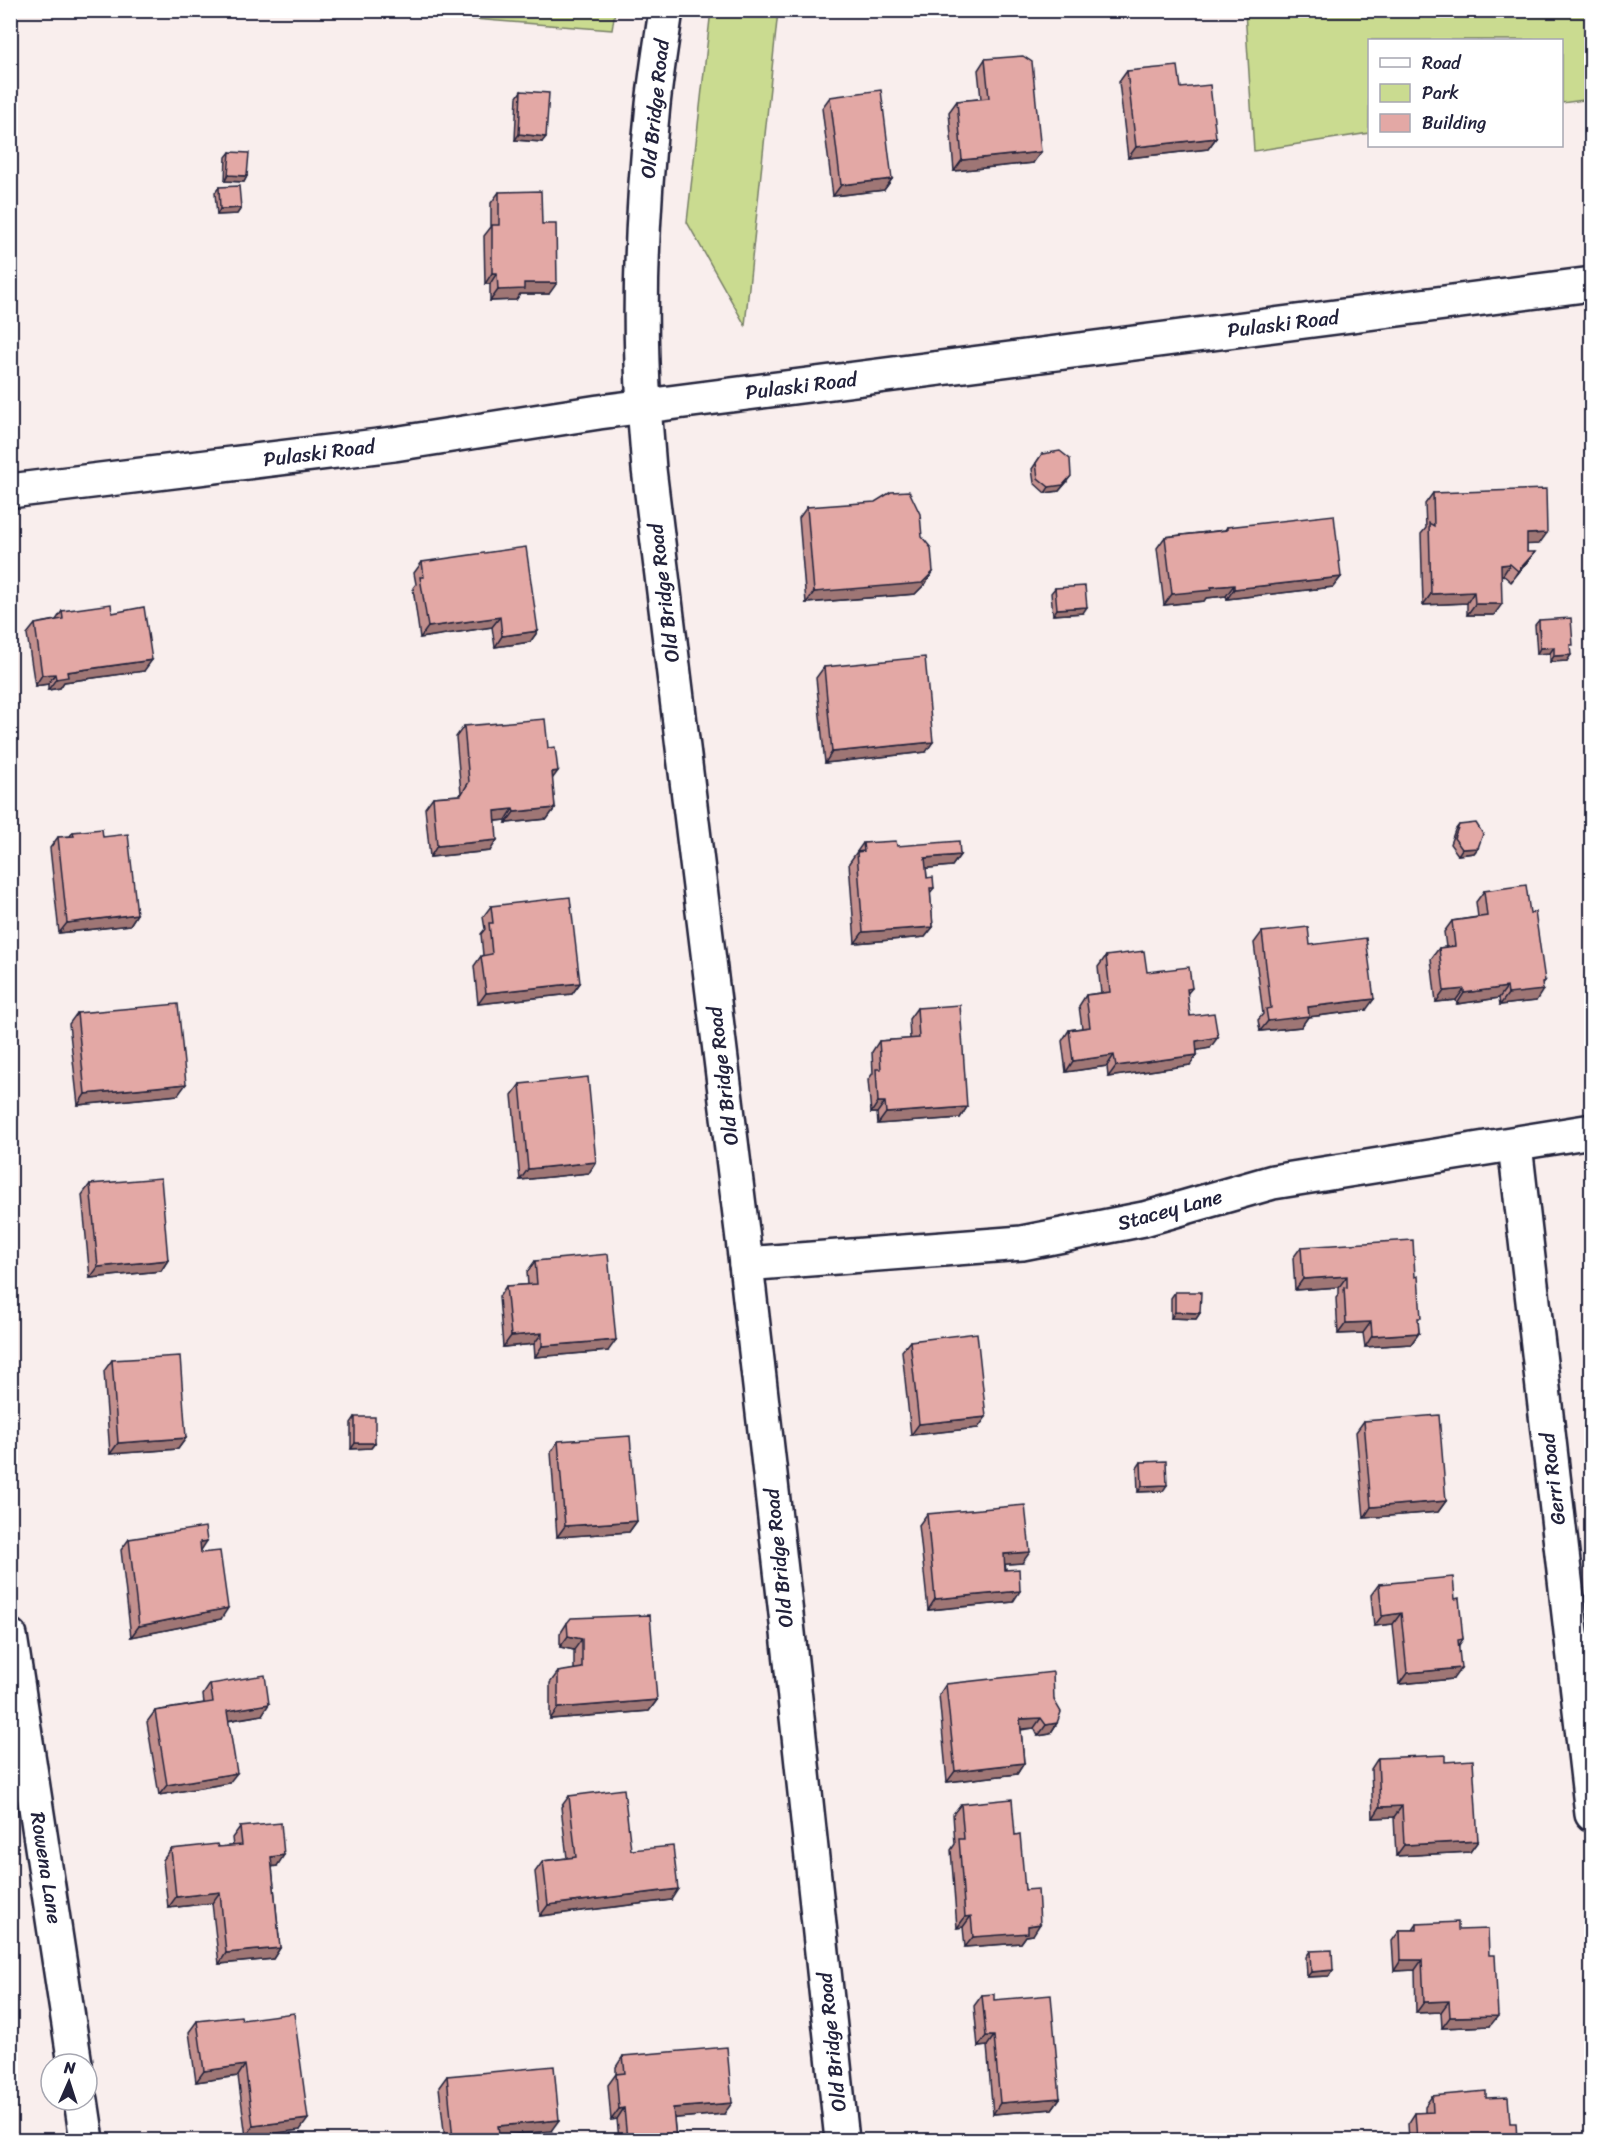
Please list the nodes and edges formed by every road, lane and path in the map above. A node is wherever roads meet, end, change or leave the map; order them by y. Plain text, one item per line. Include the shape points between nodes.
1 (666, 10) edge
2 (1592, 284) edge
3 (644, 406) junction
4 (10, 491) edge
5 (1592, 1131) edge
6 (1515, 1144) junction
7 (746, 1264) junction
8 (10, 1636) edge
9 (1592, 1814) edge
10 (73, 2052) edge
11 (83, 2112) edge
12 (87, 2140) edge
13 (842, 2140) edge

1 - 3 street, Old Bridge Road via 652,115 643,233 640,340
2 - 3 street, Pulaski Road
3 - 4 street, Pulaski Road via 394,444
3 - 7 street, Old Bridge Road
5 - 6 street, Stacey Lane
6 - 7 street, Stacey Lane via 1273,1182 1144,1219 1023,1243
6 - 9 street, Gerri Road
7 - 13 street, Old Bridge Road
8 - 10 street, Rowena Lane
11 - 12 street

